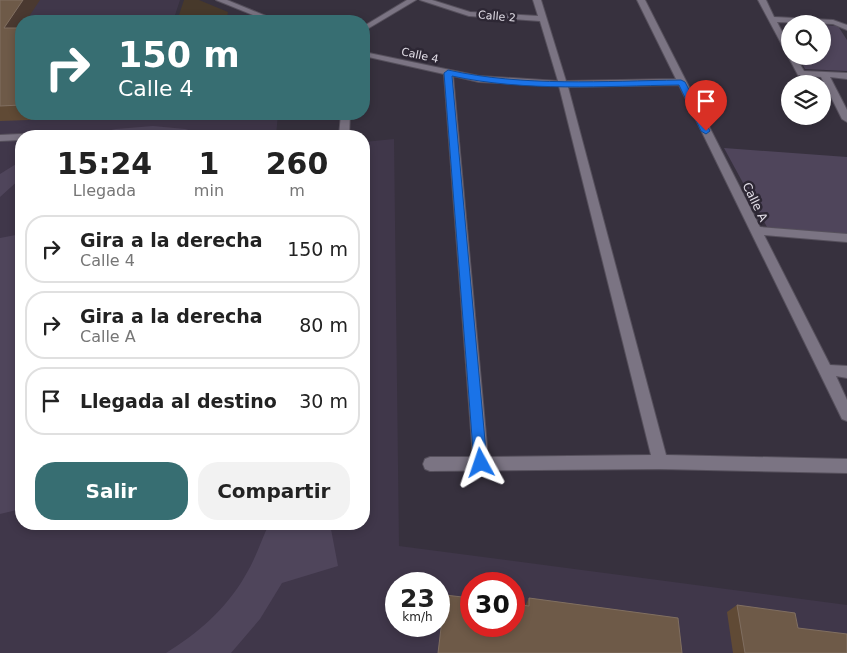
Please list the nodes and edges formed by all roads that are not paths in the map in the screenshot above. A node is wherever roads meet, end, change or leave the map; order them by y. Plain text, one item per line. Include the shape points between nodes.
1 (220, 0) edge
2 (412, 0) edge
3 (424, 0) edge
4 (537, 0) edge
5 (641, 0) edge
6 (762, 0) edge
7 (259, 15) edge
8 (543, 19) junction
9 (771, 19) junction
10 (370, 25) edge
11 (847, 28) edge
12 (781, 38) edge
13 (370, 55) edge
14 (796, 65) edge
15 (448, 73) junction
16 (824, 74) junction
17 (847, 76) edge
18 (681, 82) junction
19 (563, 84) junction
20 (847, 119) edge
21 (15, 137) edge
22 (0, 138) edge
23 (755, 230) junction
24 (847, 238) edge
25 (826, 370) junction
26 (847, 372) edge
27 (847, 415) edge
28 (660, 462) junction
29 (481, 463) junction
30 (430, 464) dead end
31 (847, 466) edge

1 - 7 street
2 - 10 street
3 - 8 street, Calle 2 via 469,14
4 - 8 street
5 - 18 street, Calle A
6 - 9 street
8 - 19 street
9 - 11 street via 833,22
9 - 12 street
13 - 15 street, Calle 4
14 - 16 street via 802,73
15 - 19 street, Calle 4 via 479,79
15 - 29 street
16 - 17 street
16 - 20 street
18 - 19 street, Calle 4
18 - 23 street, Calle A
19 - 28 street
21 - 22 street
23 - 24 street
23 - 25 street, Calle A
25 - 26 street
25 - 27 street, Calle A
28 - 29 street
28 - 31 street
29 - 30 street

